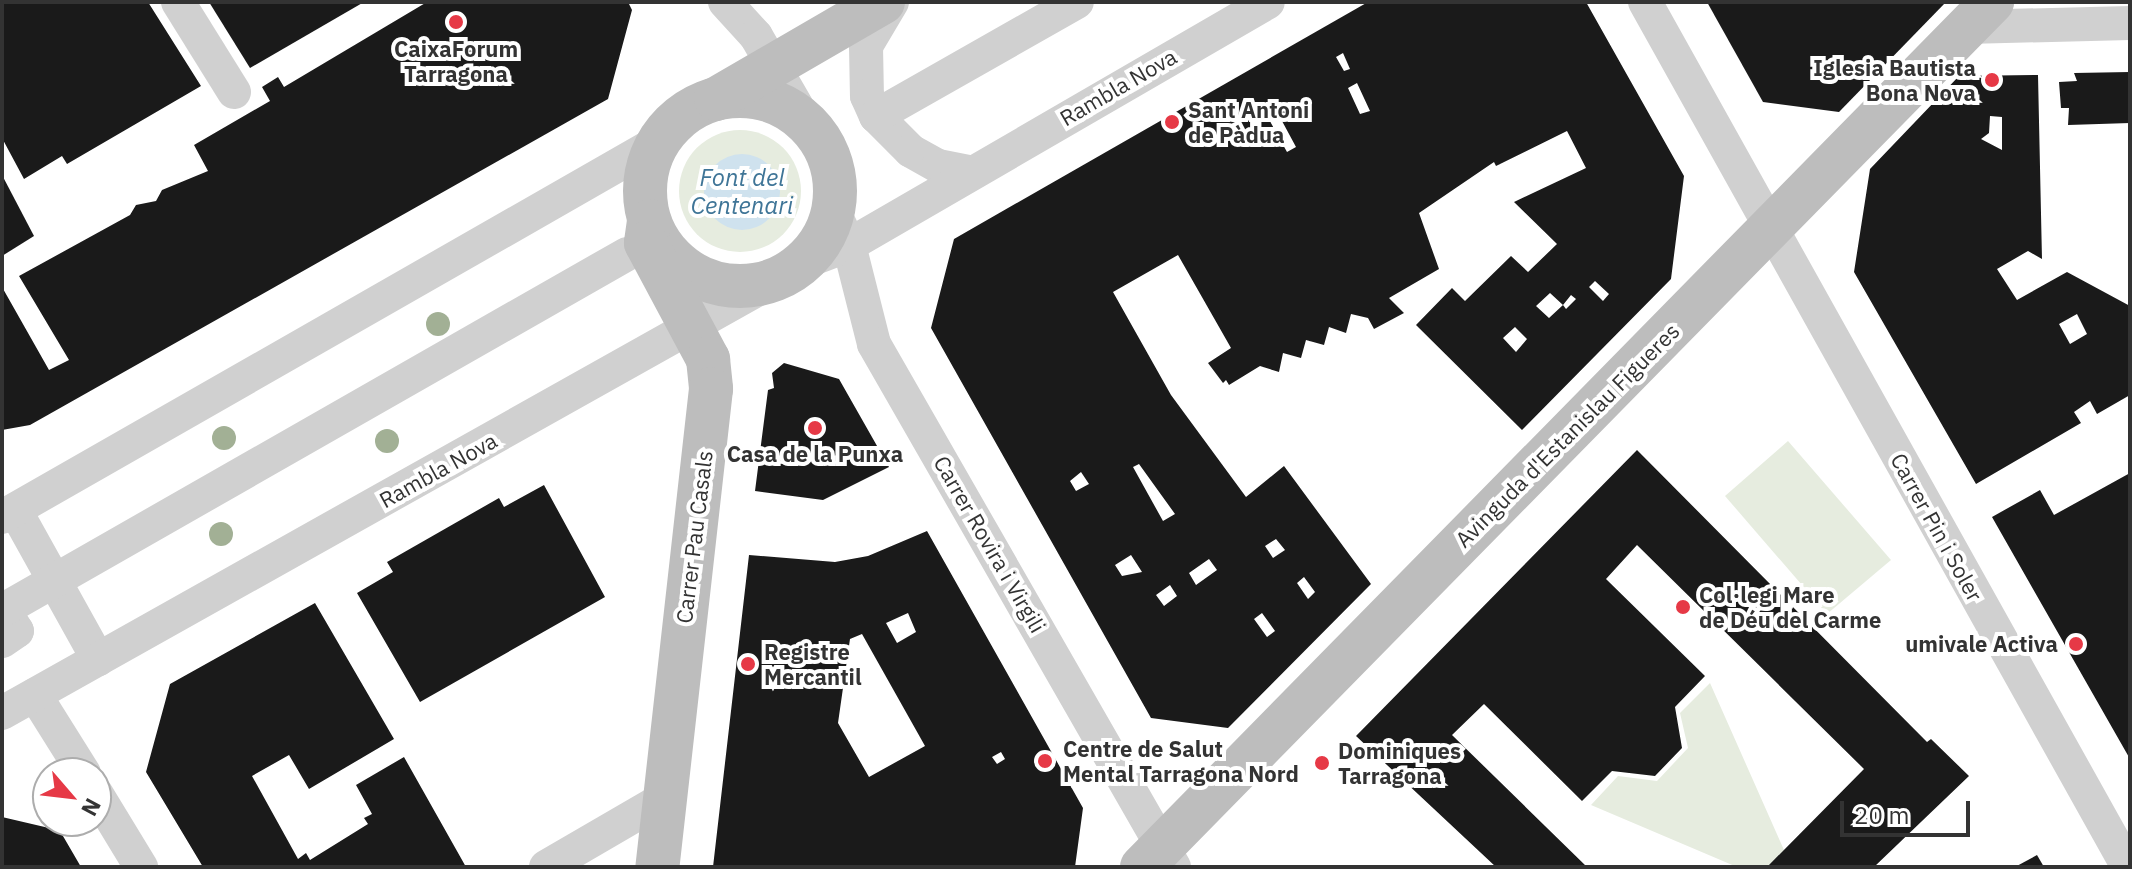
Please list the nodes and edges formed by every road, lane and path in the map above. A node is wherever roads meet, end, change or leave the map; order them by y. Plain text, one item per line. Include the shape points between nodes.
1 (178, 2) edge
2 (725, 2) edge
3 (760, 2) edge
4 (883, 2) edge
5 (892, 2) edge
6 (1077, 2) edge
7 (1268, 2) edge
8 (1645, 2) edge
9 (1979, 15) edge
10 (2130, 23) edge
11 (765, 50) junction
12 (234, 92) dead end
13 (716, 99) junction
14 (876, 116) junction
15 (807, 124) junction
16 (658, 142) junction
17 (968, 172) junction
18 (841, 228) junction
19 (1771, 229) junction
20 (638, 238) junction
21 (789, 271) junction
22 (691, 327) junction
23 (8, 514) edge
24 (55, 581) junction
25 (2, 619) edge
26 (98, 659) junction
27 (35, 695) junction
28 (2, 713) edge
29 (74, 757) edge
30 (663, 799) junction
31 (112, 819) edge
32 (1160, 860) edge
33 (141, 867) edge
34 (546, 867) edge
35 (657, 867) edge
36 (2128, 867) edge

1 - 12 street
2 - 11 street
3 - 11 street
4 - 11 main road
5 - 14 street via 865,57 867,96
6 - 14 street
7 - 17 street, Rambla Nova
8 - 19 street, Carrer Pin i Soler
9 - 10 street
9 - 19 main road, Avinguda d'Estanislau Figueres
11 - 13 main road
11 - 15 street
13 - 15 main road via 759,99 780,105
13 - 16 main road via 693,108
14 - 17 street via 911,151 938,166
15 - 18 main road via 831,164
16 - 20 main road
16 - 23 street
17 - 18 street, Rambla Nova
18 - 21 main road
18 - 32 street, Carrer Rovira i Virgili via 874,344
19 - 32 main road, Avinguda d'Estanislau Figueres
19 - 36 street, Carrer Pin i Soler
20 - 21 main road via 717,284 747,286
20 - 22 main road, Carrer Pau Casals via 646,243
20 - 24 street
21 - 22 street, Rambla Nova
22 - 26 street, Rambla Nova
22 - 30 main road, Carrer Pau Casals via 708,359 711,389
23 - 24 street
24 - 25 street
24 - 26 street
26 - 27 street, Rambla Nova
27 - 28 street, Rambla Nova
27 - 29 street
30 - 34 street
30 - 35 main road, Carrer Pau Casals
31 - 33 street

